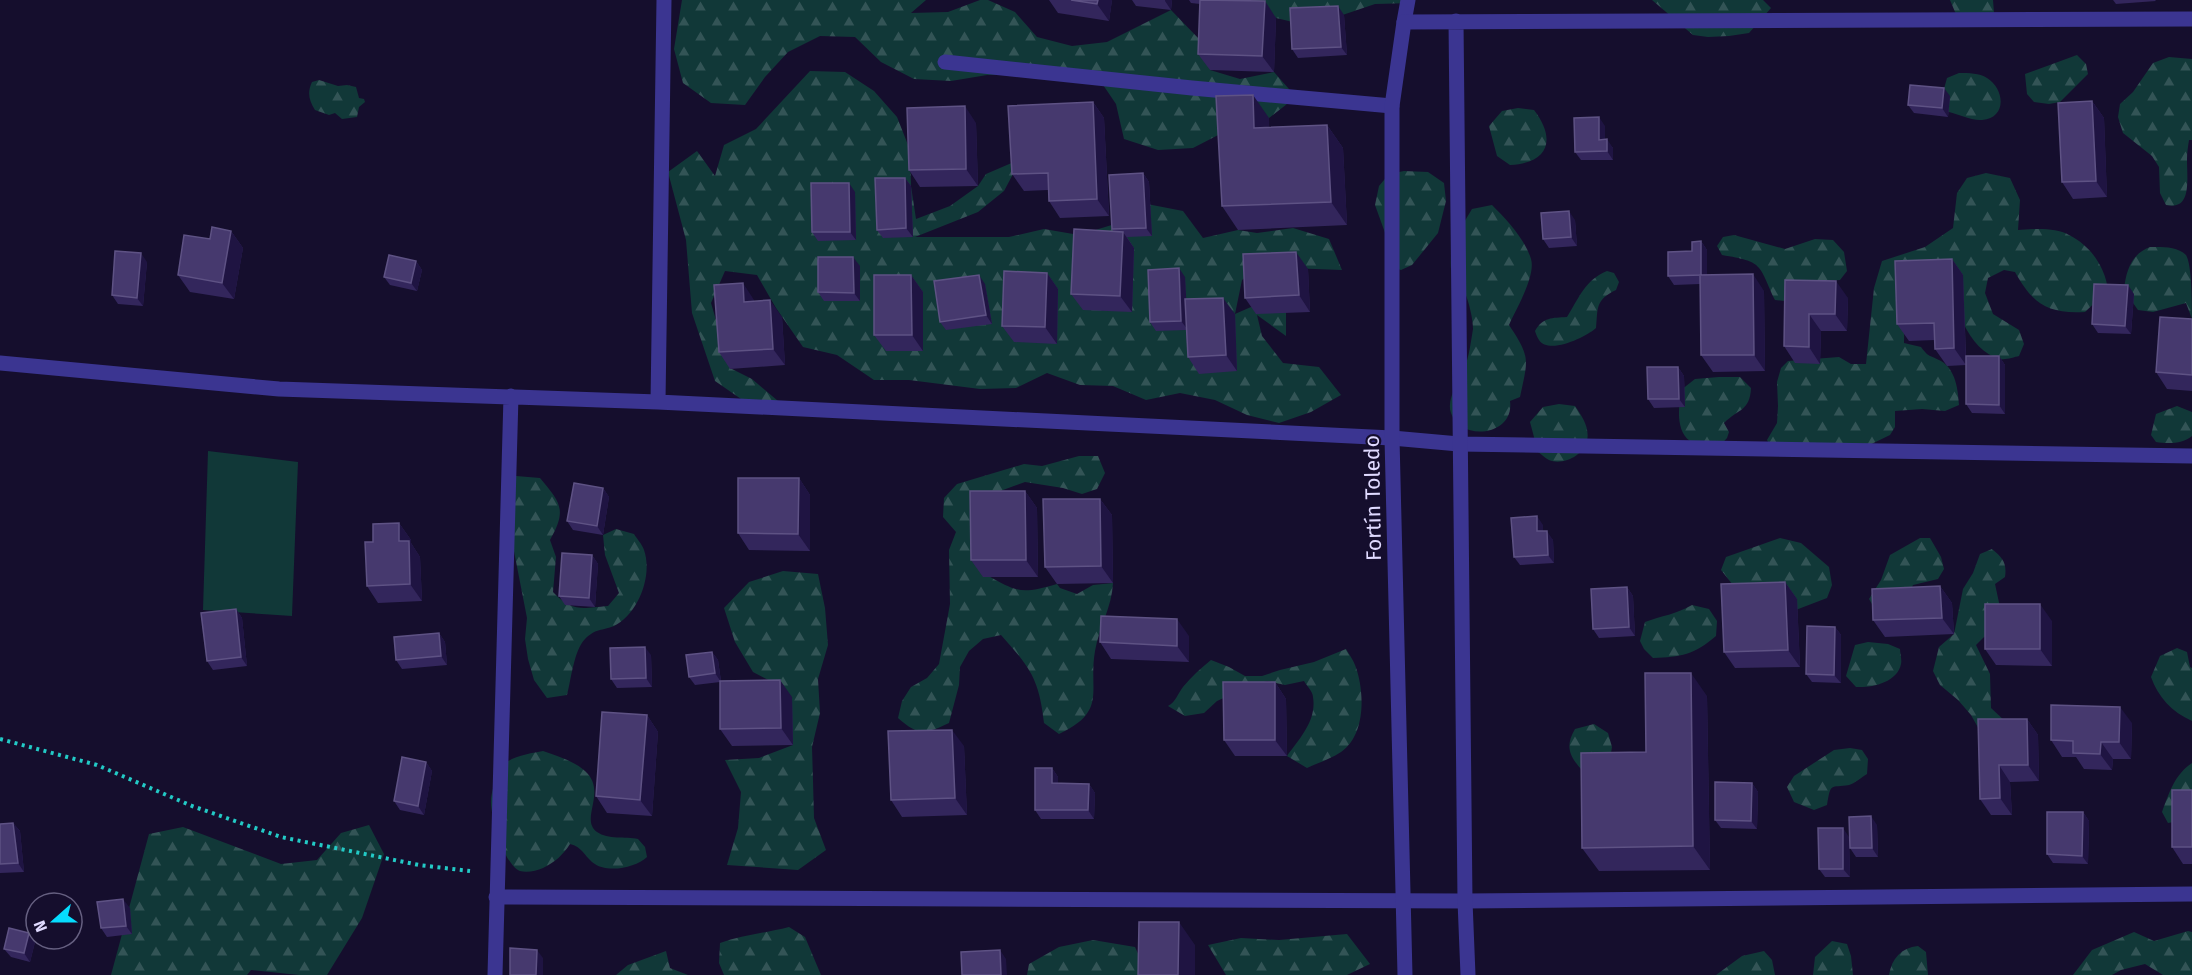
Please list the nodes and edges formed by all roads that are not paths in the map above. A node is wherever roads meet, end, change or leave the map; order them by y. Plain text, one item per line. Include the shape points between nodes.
1 (664, 0) edge
2 (1408, 0) edge
3 (2192, 19) edge
4 (1456, 21) junction
5 (1404, 22) junction
6 (945, 62) dead end
7 (1392, 106) junction
8 (0, 363) edge
9 (511, 396) junction
10 (658, 402) junction
11 (1392, 438) junction
12 (1459, 444) junction
13 (2192, 456) edge
14 (2192, 894) edge
15 (496, 897) junction
16 (1402, 901) junction
17 (1465, 901) junction
18 (495, 975) edge
19 (1405, 975) edge
20 (1468, 975) edge

1 - 10 street
2 - 5 street, Fortín Toledo
3 - 4 street
4 - 5 street
4 - 12 street
5 - 7 street, Fortín Toledo
6 - 7 street
7 - 11 street, Fortín Toledo
8 - 9 street via 279,389
9 - 10 street
9 - 15 street
10 - 11 street
11 - 12 street
11 - 16 street, Fortín Toledo
12 - 13 street
12 - 17 street
14 - 17 street
15 - 16 street
15 - 18 street
16 - 17 street
16 - 19 street, Fortín Toledo
17 - 20 street

